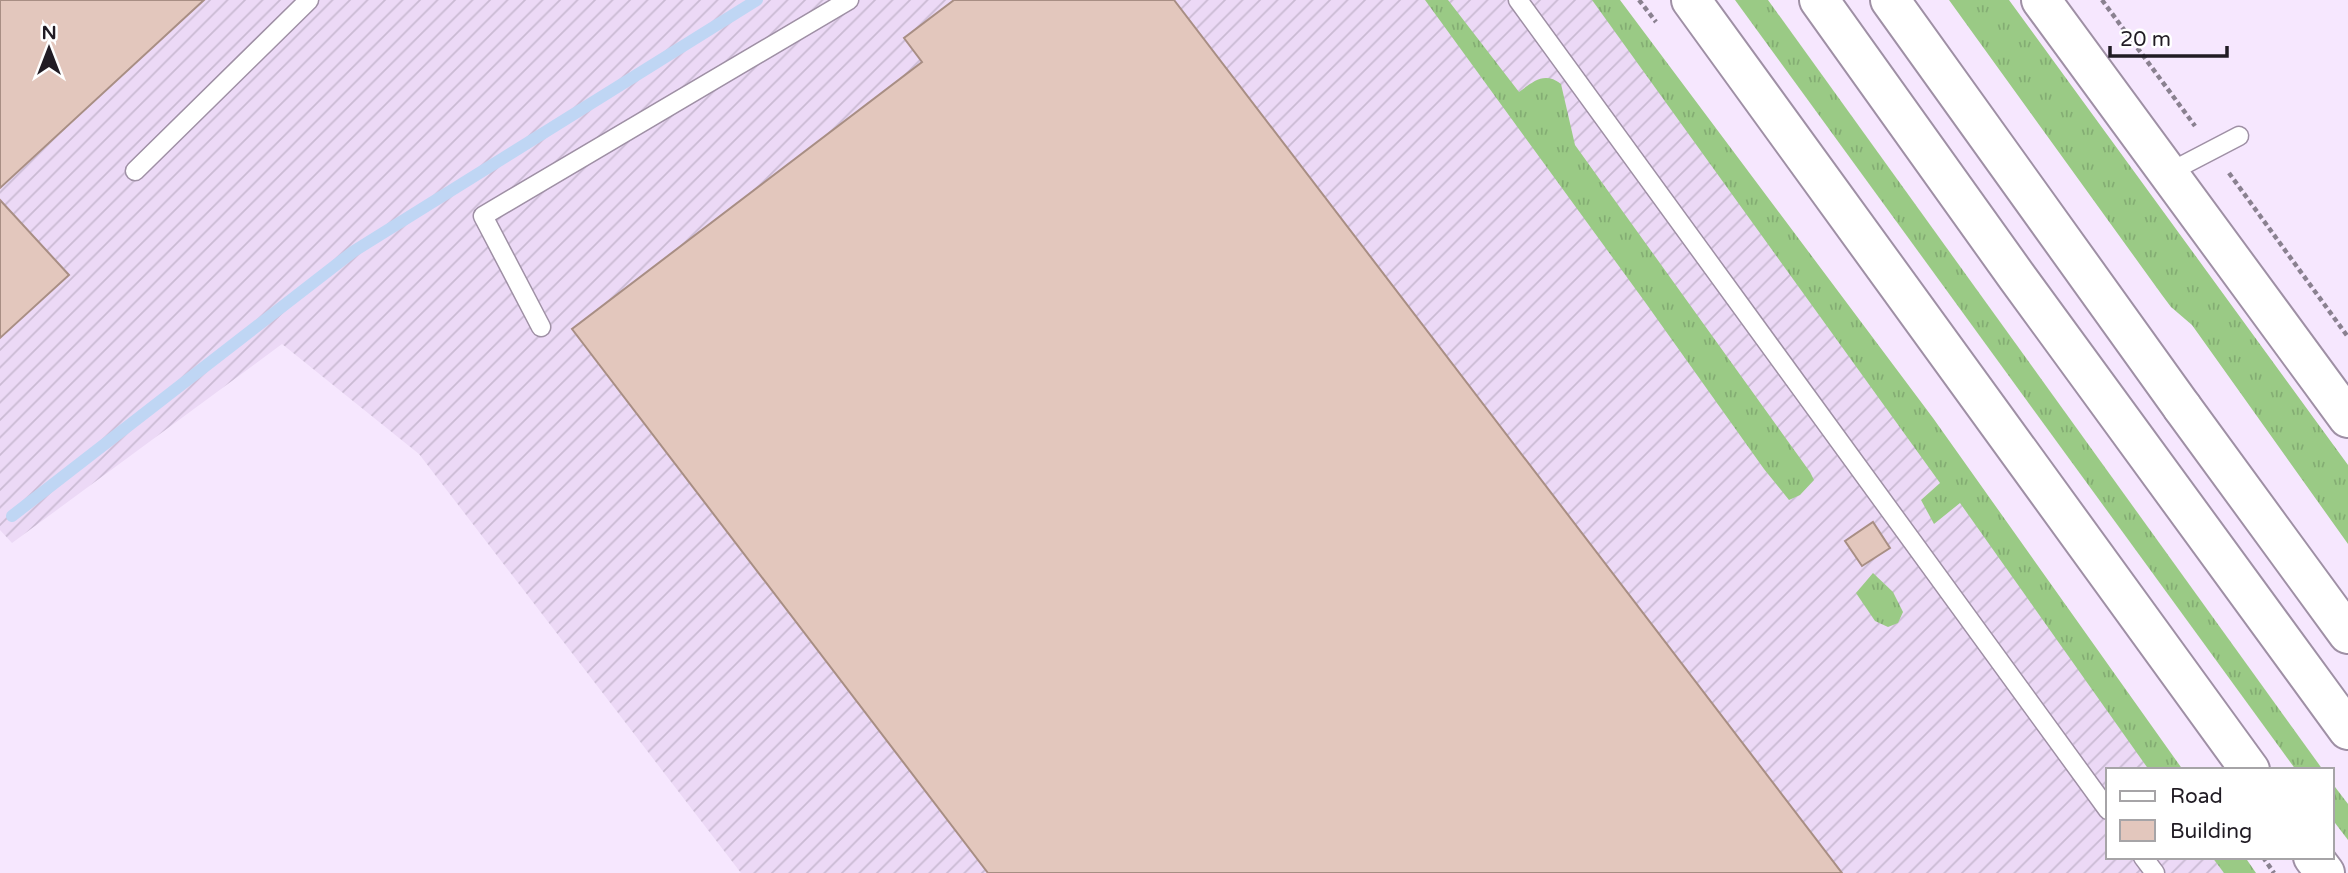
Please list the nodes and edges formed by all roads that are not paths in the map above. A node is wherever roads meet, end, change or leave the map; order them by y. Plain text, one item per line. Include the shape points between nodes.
1 (309, 0) edge
2 (849, 0) edge
3 (1518, 0) edge
4 (1690, 0) edge
5 (1819, 0) edge
6 (1890, 0) edge
7 (2041, 0) edge
8 (2239, 136) dead end
9 (135, 172) dead end
10 (2168, 173) junction
11 (541, 327) dead end
12 (2348, 418) edge
13 (2348, 634) edge
14 (2348, 730) edge
15 (2249, 768) edge
16 (2106, 807) edge

1 - 9 lane
2 - 11 lane via 483,216
3 - 16 lane
4 - 15 main road
5 - 14 main road
6 - 13 main road
7 - 10 main road
8 - 10 lane
10 - 12 main road

